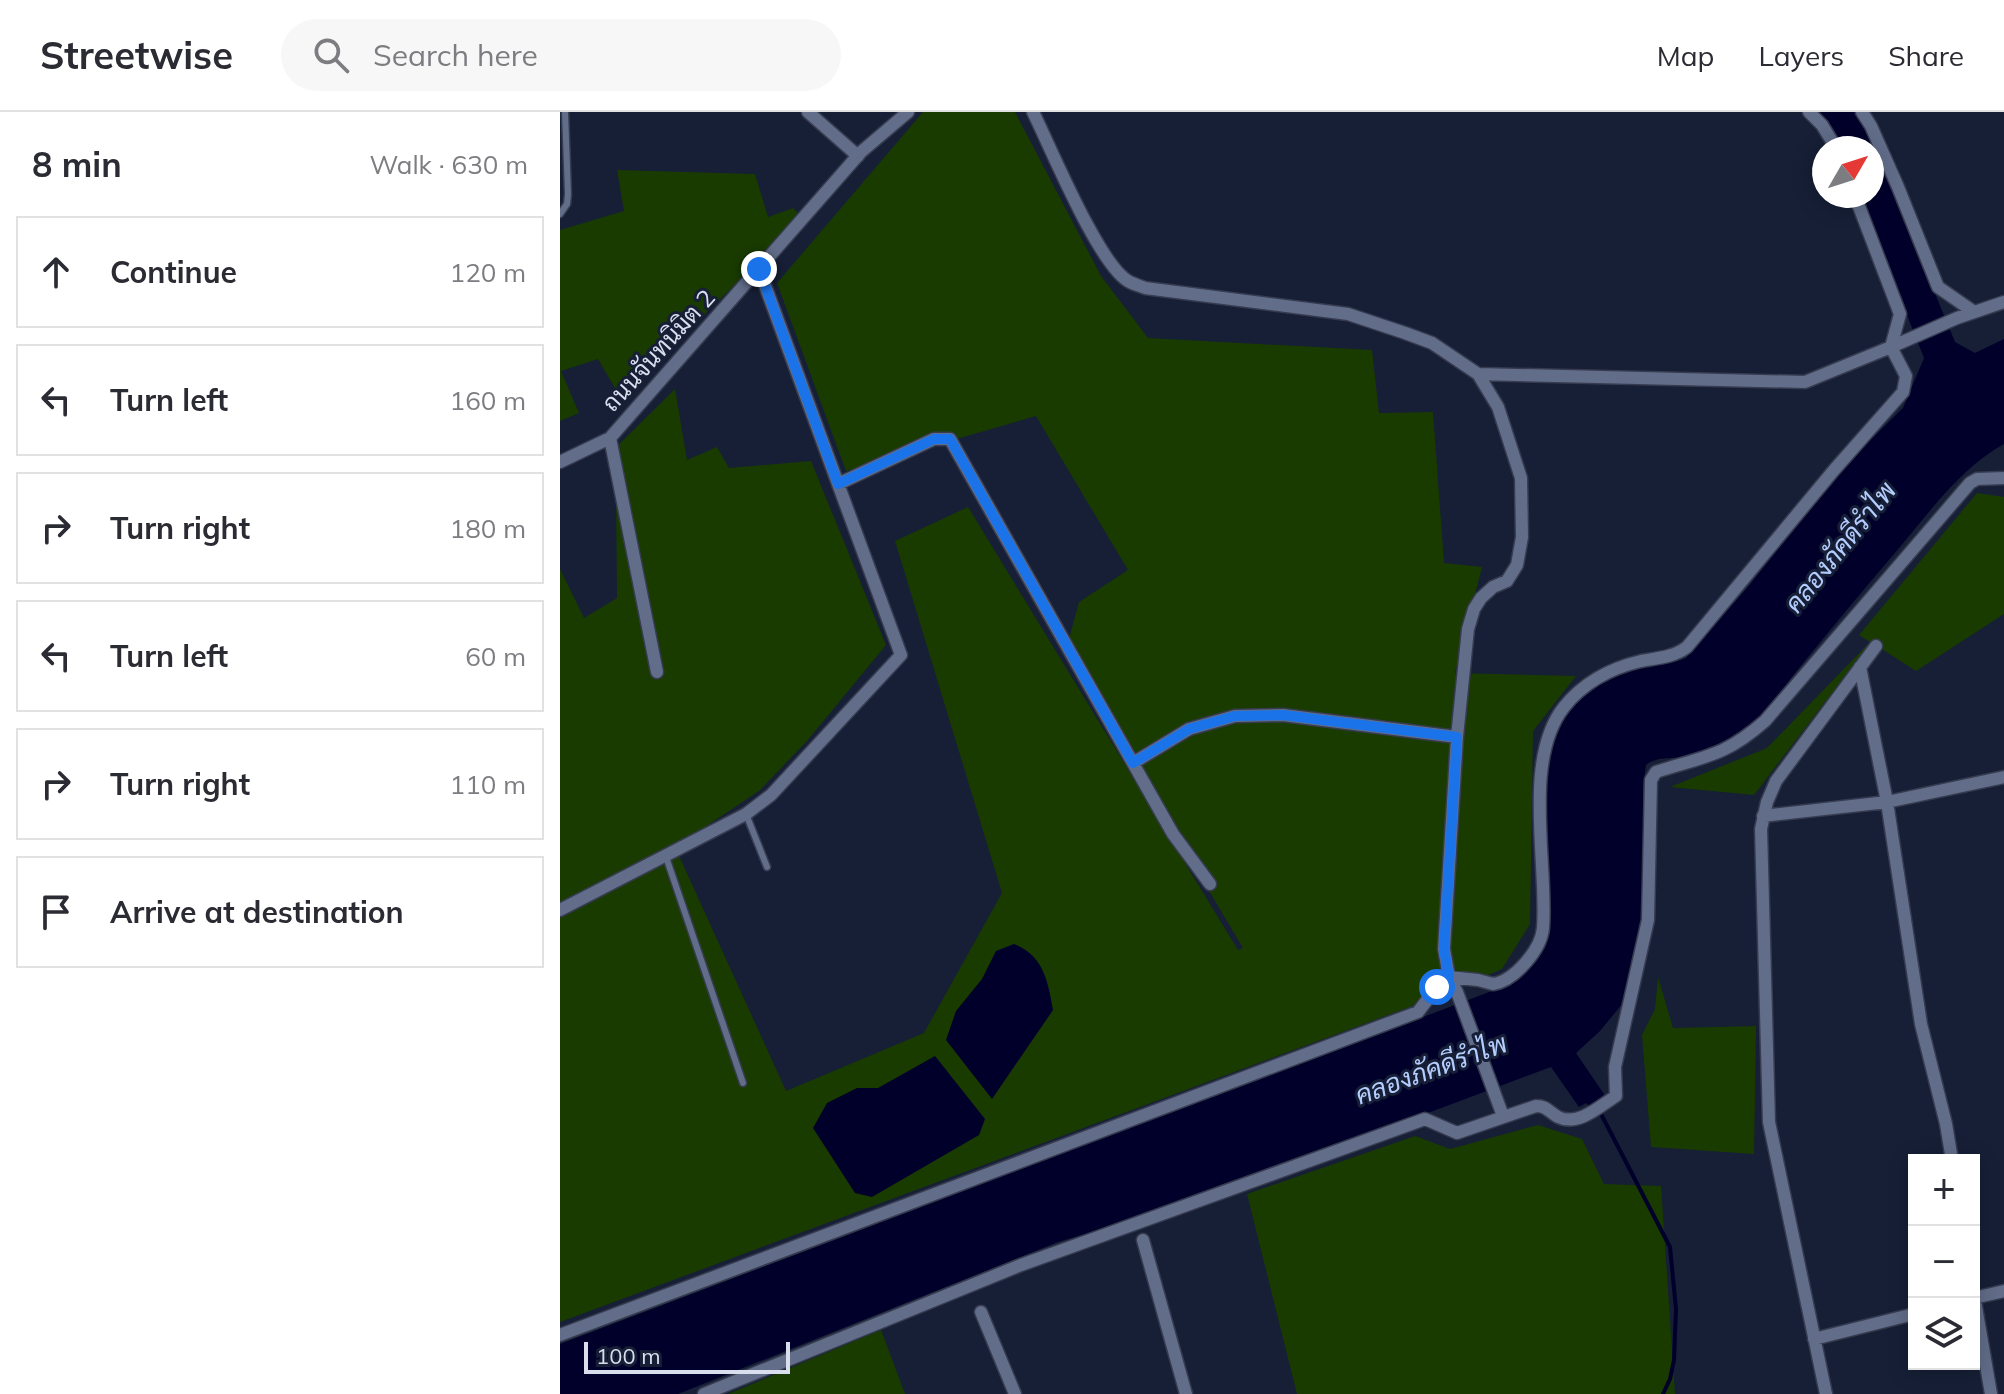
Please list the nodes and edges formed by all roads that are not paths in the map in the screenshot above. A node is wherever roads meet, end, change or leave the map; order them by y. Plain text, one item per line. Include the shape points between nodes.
1 (565, 112) edge
2 (808, 112) edge
3 (908, 112) edge
4 (1033, 112) edge
5 (1809, 112) edge
6 (1862, 112) edge
7 (1829, 136) edge
8 (858, 156) junction
9 (1860, 208) edge
10 (560, 214) edge
11 (759, 269) junction
12 (2004, 302) edge
13 (1974, 312) junction
14 (1896, 345) junction
15 (1478, 374) junction
16 (610, 438) junction
17 (560, 462) edge
18 (2004, 478) edge
19 (838, 484) junction
20 (1876, 646) dead end
21 (1860, 667) junction
22 (657, 672) dead end
23 (1457, 737) junction
24 (1133, 763) junction
25 (2004, 777) edge
26 (1887, 802) junction
27 (746, 814) junction
28 (1763, 816) junction
29 (666, 857) junction
30 (767, 867) dead end
31 (1210, 884) dead end
32 (560, 910) edge
33 (1449, 977) junction
34 (743, 1083) dead end
35 (1503, 1116) junction
36 (1951, 1154) edge
37 (1143, 1240) dead end
38 (2004, 1291) edge
39 (1980, 1296) edge
40 (1974, 1298) edge
41 (981, 1312) dead end
42 (1908, 1316) edge
43 (560, 1335) edge
44 (1814, 1339) junction
45 (704, 1394) edge
46 (1015, 1394) edge
47 (1186, 1394) edge
48 (1826, 1394) edge
49 (1991, 1394) edge

1 - 10 lane via 568,194
2 - 8 street
3 - 8 street, ถนนจันทนิมิต 2
4 - 15 street via 1096,241 1126,280 1145,288 1348,314 1432,343
5 - 7 street
6 - 13 street via 1938,287
8 - 11 street, ถนนจันทนิมิต 2
9 - 14 street via 1900,314
11 - 16 street, ถนนจันทนิมิต 2
11 - 19 street
12 - 13 street
13 - 14 street
14 - 15 street via 1805,382
14 - 33 street via 1906,376 1903,392 1687,647 1609,670 1564,707 1544,751 1543,930 1536,949 1497,984
15 - 23 street via 1498,407 1521,478 1522,537 1517,565 1507,581 1493,587 1474,609
16 - 17 street, ถนนจันทนิมิต 2
16 - 22 street
18 - 35 street via 1970,483 1746,738 1726,751 1656,772 1651,780 1648,920 1615,1067 1617,1095 1576,1120 1560,1118 1542,1106
19 - 24 street via 934,439 950,439
19 - 27 street via 901,655 771,795
20 - 21 street
21 - 26 street
21 - 28 street via 1776,781
23 - 24 street via 1283,715 1235,716 1189,729
23 - 33 street via 1444,949
24 - 31 street via 1173,834
25 - 26 street
26 - 28 street
26 - 36 street via 1921,1024
27 - 29 street
27 - 30 lane
28 - 44 street via 1769,1122
29 - 32 street
29 - 34 lane
33 - 35 street
33 - 43 street via 1418,1012
35 - 45 street via 1457,1133 1425,1119 1021,1265
37 - 47 street
38 - 39 street
40 - 49 street
41 - 46 street
42 - 44 street
44 - 48 street

